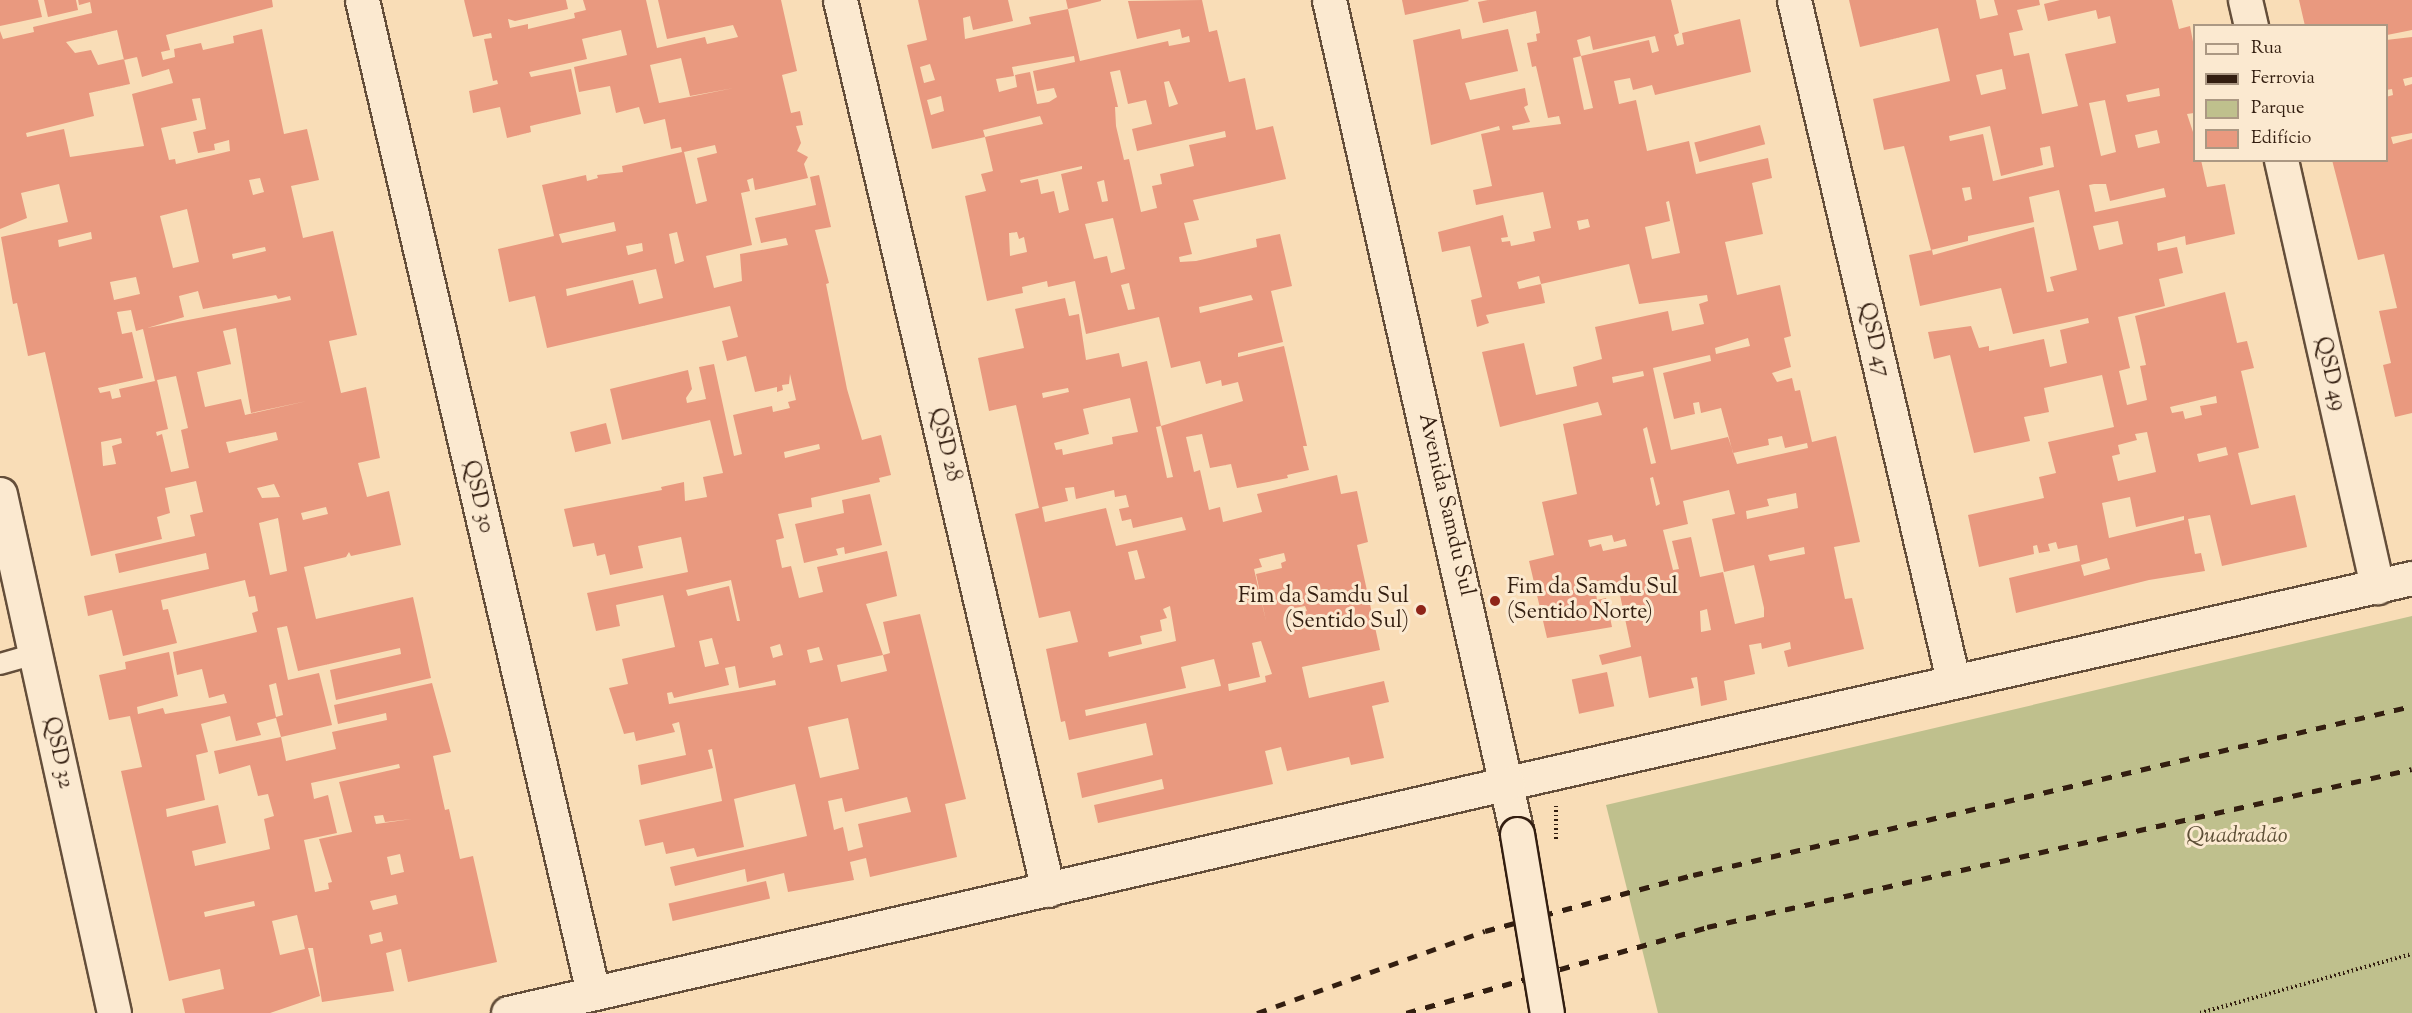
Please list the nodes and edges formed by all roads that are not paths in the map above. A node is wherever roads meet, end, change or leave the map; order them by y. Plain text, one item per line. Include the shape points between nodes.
1 (362, 0) edge
2 (840, 0) edge
3 (1329, 0) edge
4 (1794, 0) edge
5 (2245, 0) edge
6 (2251, 24) edge
7 (2281, 162) edge
8 (0, 494) edge
9 (2412, 578) edge
10 (2377, 587) junction
11 (35, 654) junction
12 (0, 664) edge
13 (1953, 680) junction
14 (1508, 783) junction
15 (1048, 890) junction
16 (593, 993) junction
17 (114, 1013) edge
18 (508, 1013) edge
19 (1547, 1013) edge

1 - 16 street, QSD 30
2 - 15 street, QSD 28
3 - 14 street, Avenida Samdu Sul
4 - 13 street, QSD 47
5 - 6 street
7 - 10 street, QSD 49
8 - 11 street, QSD 32
9 - 10 street
10 - 13 street
11 - 12 lane
11 - 17 street, QSD 32
13 - 14 street
14 - 15 street
14 - 19 street, Avenida Samdu Sul, bridge
15 - 16 street
16 - 18 street

